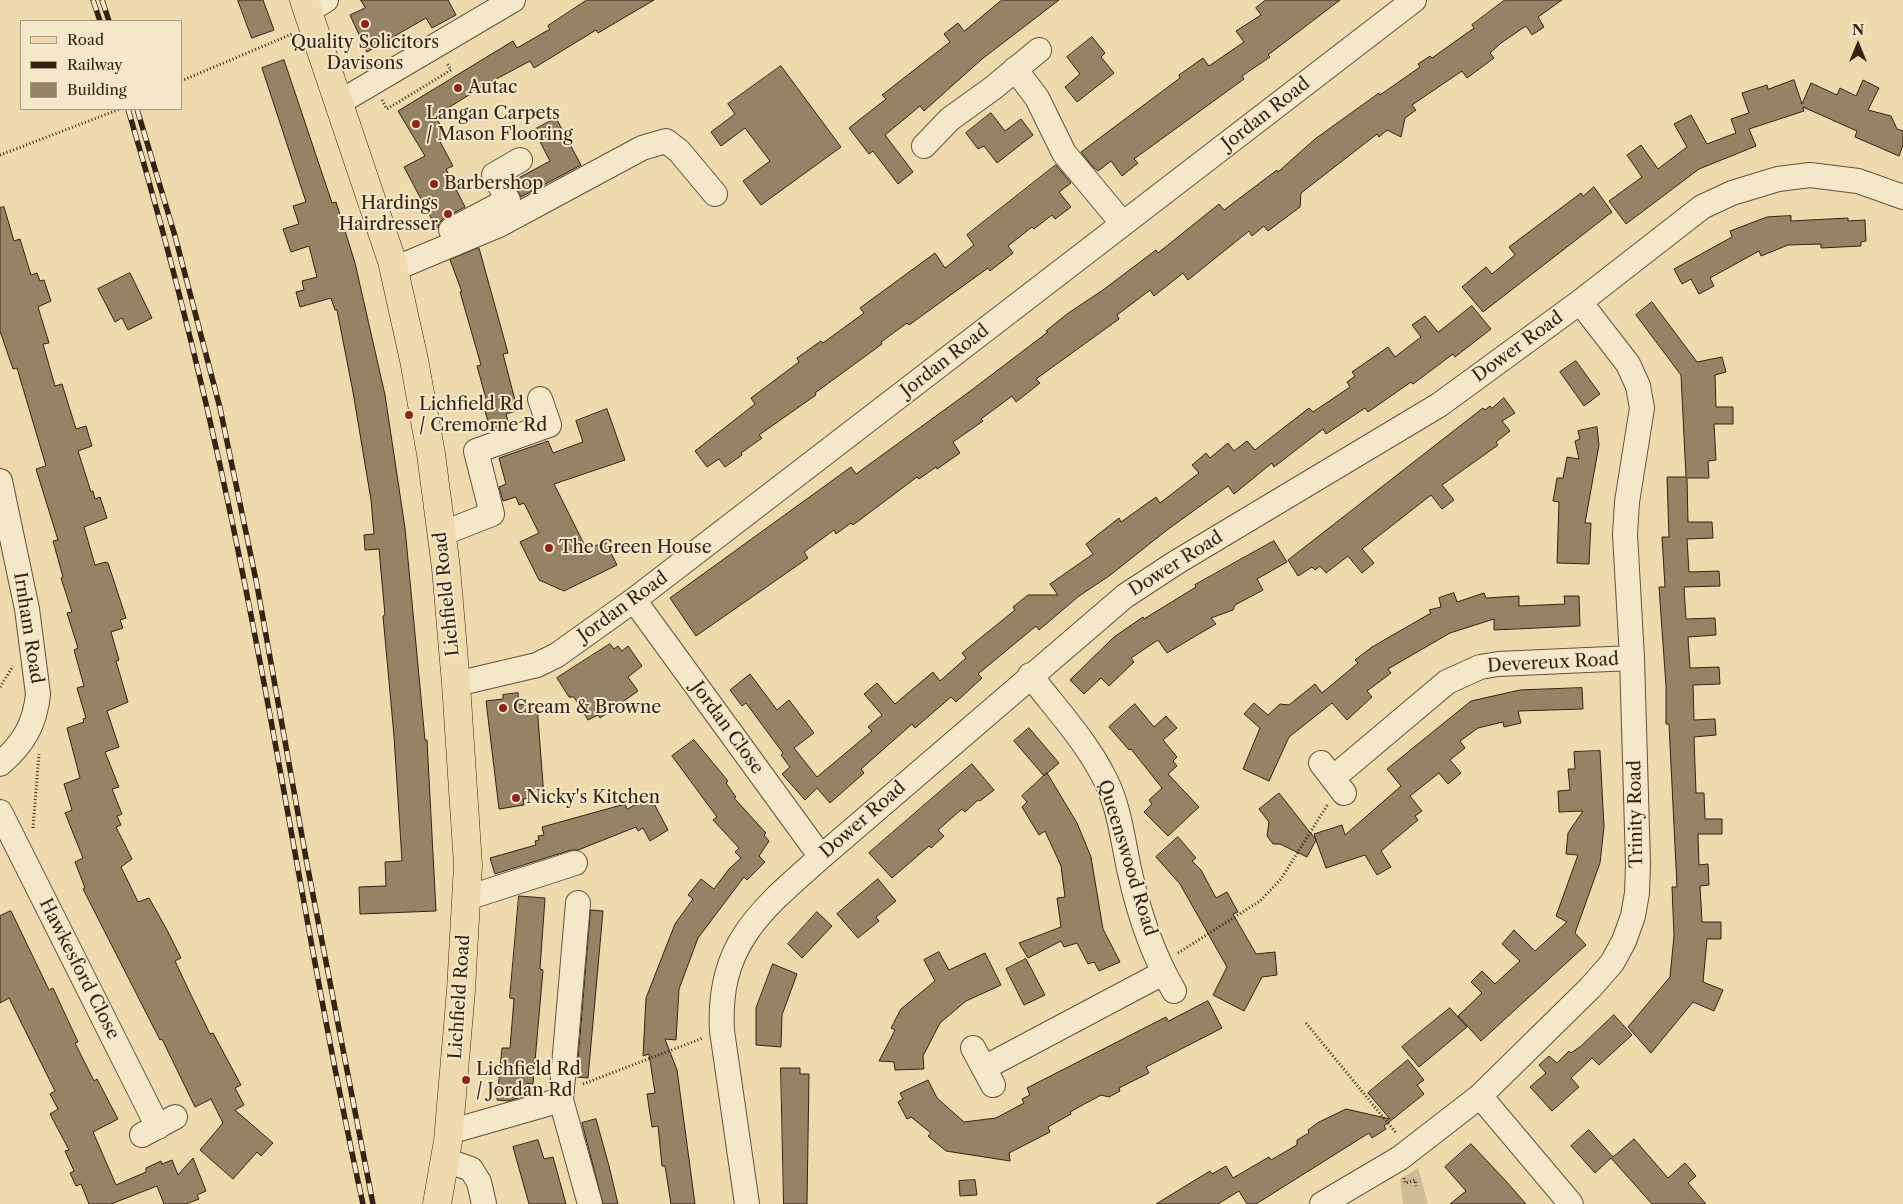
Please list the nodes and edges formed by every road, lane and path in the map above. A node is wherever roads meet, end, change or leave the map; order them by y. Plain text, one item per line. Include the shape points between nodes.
1 (512, 0) edge
2 (1414, 0) edge
3 (313, 9) edge
4 (1039, 50) dead end
5 (1015, 69) junction
6 (182, 81) edge
7 (340, 102) junction
8 (118, 110) edge
9 (924, 146) dead end
10 (0, 156) edge
11 (520, 160) dead end
12 (715, 194) dead end
13 (1903, 197) edge
14 (1123, 224) junction
15 (393, 265) junction
16 (1580, 302) junction
17 (540, 399) dead end
18 (0, 481) edge
19 (441, 534) junction
20 (634, 600) junction
21 (1632, 658) junction
22 (1030, 675) junction
23 (456, 684) junction
24 (30, 729) junction
25 (0, 764) edge
26 (1334, 780) joint
27 (0, 812) edge
28 (32, 830) dead end
29 (821, 857) junction
30 (575, 863) dead end
31 (466, 898) junction
32 (578, 903) dead end
33 (1166, 976) junction
34 (1306, 1023) dead end
35 (722, 1031) junction
36 (983, 1067) dead end
37 (561, 1096) junction
38 (1480, 1096) junction
39 (158, 1126) dead end
40 (448, 1132) junction
41 (1410, 1149) junction
42 (445, 1160) junction
43 (437, 1204) edge
44 (484, 1204) edge
45 (590, 1204) edge
46 (747, 1204) edge
47 (1322, 1204) edge
48 (1571, 1204) edge

1 - 7 street
2 - 14 street, Jordan Road
3 - 6 path
3 - 7 main road, Lichfield Road
4 - 5 street
5 - 9 street via 950,119
5 - 14 street via 1036,98 1064,153
7 - 15 main road, Lichfield Road
8 - 10 path
11 - 15 street via 494,175 508,200
12 - 15 street via 679,151 666,141 642,148 498,225
13 - 16 street, Dower Road via 1858,182 1810,175 1778,179 1732,192 1702,207
14 - 20 street, Jordan Road
15 - 19 main road, Lichfield Road via 431,454
16 - 21 street, Trinity Road via 1628,364 1638,386 1642,408 1625,534
16 - 22 street, Dower Road via 1439,405 1125,596
17 - 19 street via 549,425 476,451 492,514
18 - 24 street, Irnham Road via 28,610 37,676 37,708
19 - 23 main road, Lichfield Road
20 - 23 street, Jordan Road via 557,655 537,665
20 - 29 street, Jordan Close
21 - 26 street, Devereux Road via 1480,667 1446,682
21 - 38 street, Trinity Road via 1638,864 1633,916 1612,963
22 - 29 street, Dower Road
22 - 33 street, Queenswood Road via 1090,754 1106,781 1121,829 1139,910
23 - 31 main road, Lichfield Road via 468,865
24 - 25 street, Irnham Road via 16,750
24 - 28 path via 41,735
26 - 33 path via 1281,879 1260,901
27 - 39 street, Hawkesford Close
29 - 35 street, Dower Road via 775,897 745,933 731,957 721,1012
30 - 31 street
31 - 40 main road, Lichfield Road
32 - 37 street
33 - 36 street
34 - 41 path
35 - 37 path
35 - 46 street, Dower Road
37 - 40 street
37 - 45 street
38 - 41 street, Trinity Road
38 - 48 street
40 - 42 main road, Lichfield Road
41 - 47 street, Trinity Road
42 - 43 main road, Lichfield Road
42 - 44 street via 472,1169

